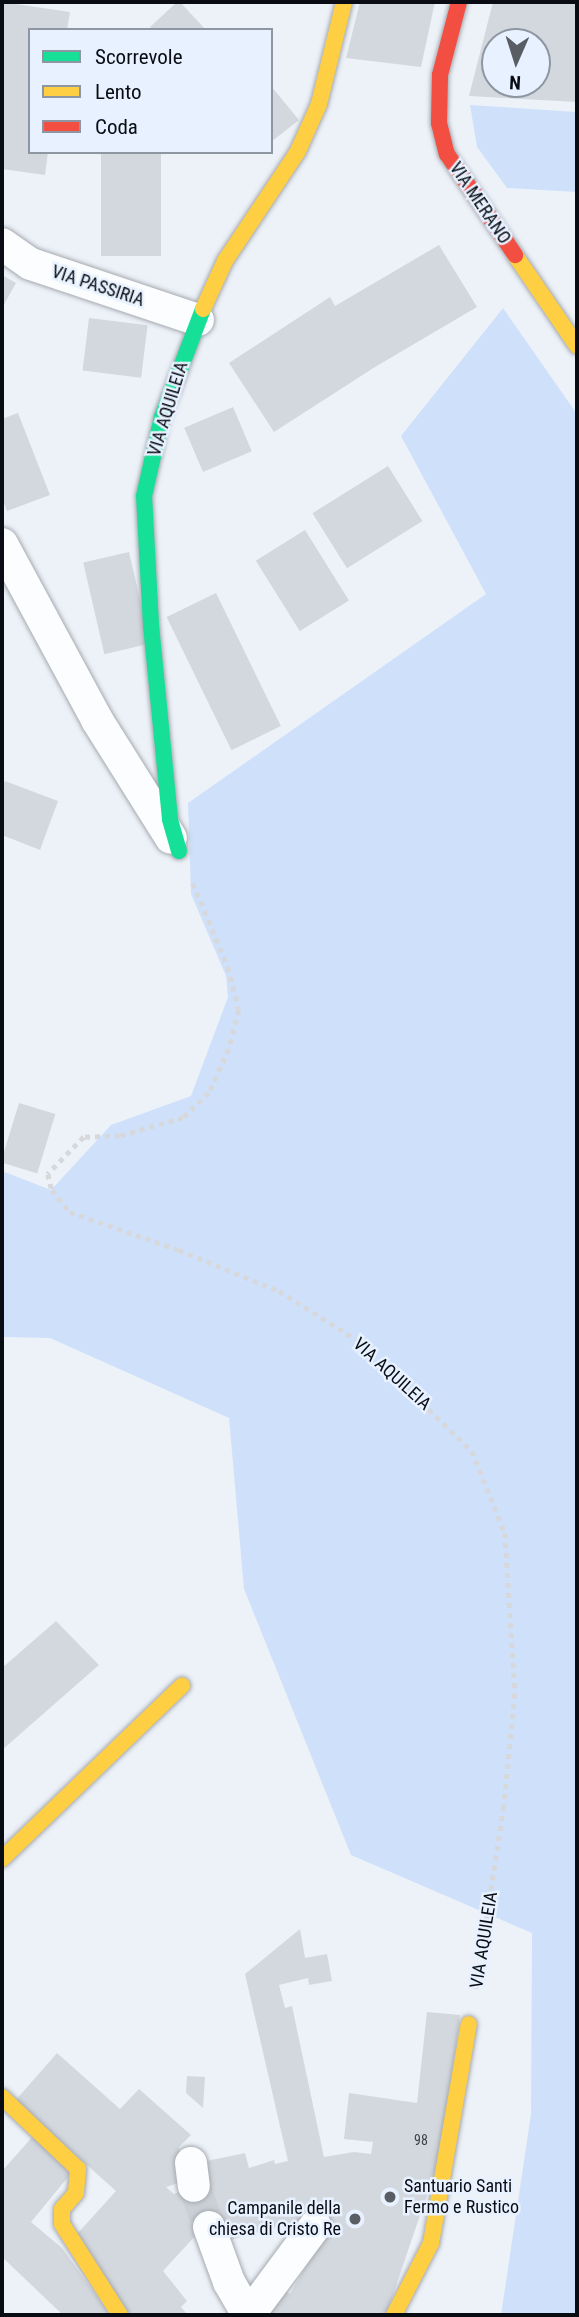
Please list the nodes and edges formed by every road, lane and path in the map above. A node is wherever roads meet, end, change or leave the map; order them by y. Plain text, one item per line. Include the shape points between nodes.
1 (344, 2) edge
2 (459, 2) edge
3 (2, 244) edge
4 (198, 320) junction
5 (577, 346) edge
6 (2, 544) edge
7 (179, 851) junction
8 (182, 1686) dead end
9 (2, 1859) edge
10 (469, 2024) joint
11 (2, 2097) edge
12 (315, 2226) dead end
13 (209, 2227) tunnel mouth
14 (120, 2315) edge
15 (249, 2315) edge
16 (394, 2315) edge

1 - 4 street, VIA AQUILEIA via 319,104 298,152 225,261
2 - 5 street, VIA MERANO via 440,75 439,123 447,154
3 - 4 street, VIA PASSIRIA via 31,264
4 - 7 street, VIA AQUILEIA via 162,417 144,496 170,819
6 - 7 street via 97,720
7 - 10 path, VIA AQUILEIA via 229,967 239,1010 229,1049 209,1093 183,1118 120,1136 84,1138 48,1174 51,1190 70,1212 279,1291 358,1340 472,1451 505,1533 515,1693 504,1806
8 - 9 street
10 - 16 street via 430,2242
11 - 14 street via 78,2169 76,2193 62,2209 62,2224
12 - 15 street
13 - 15 street via 229,2282

